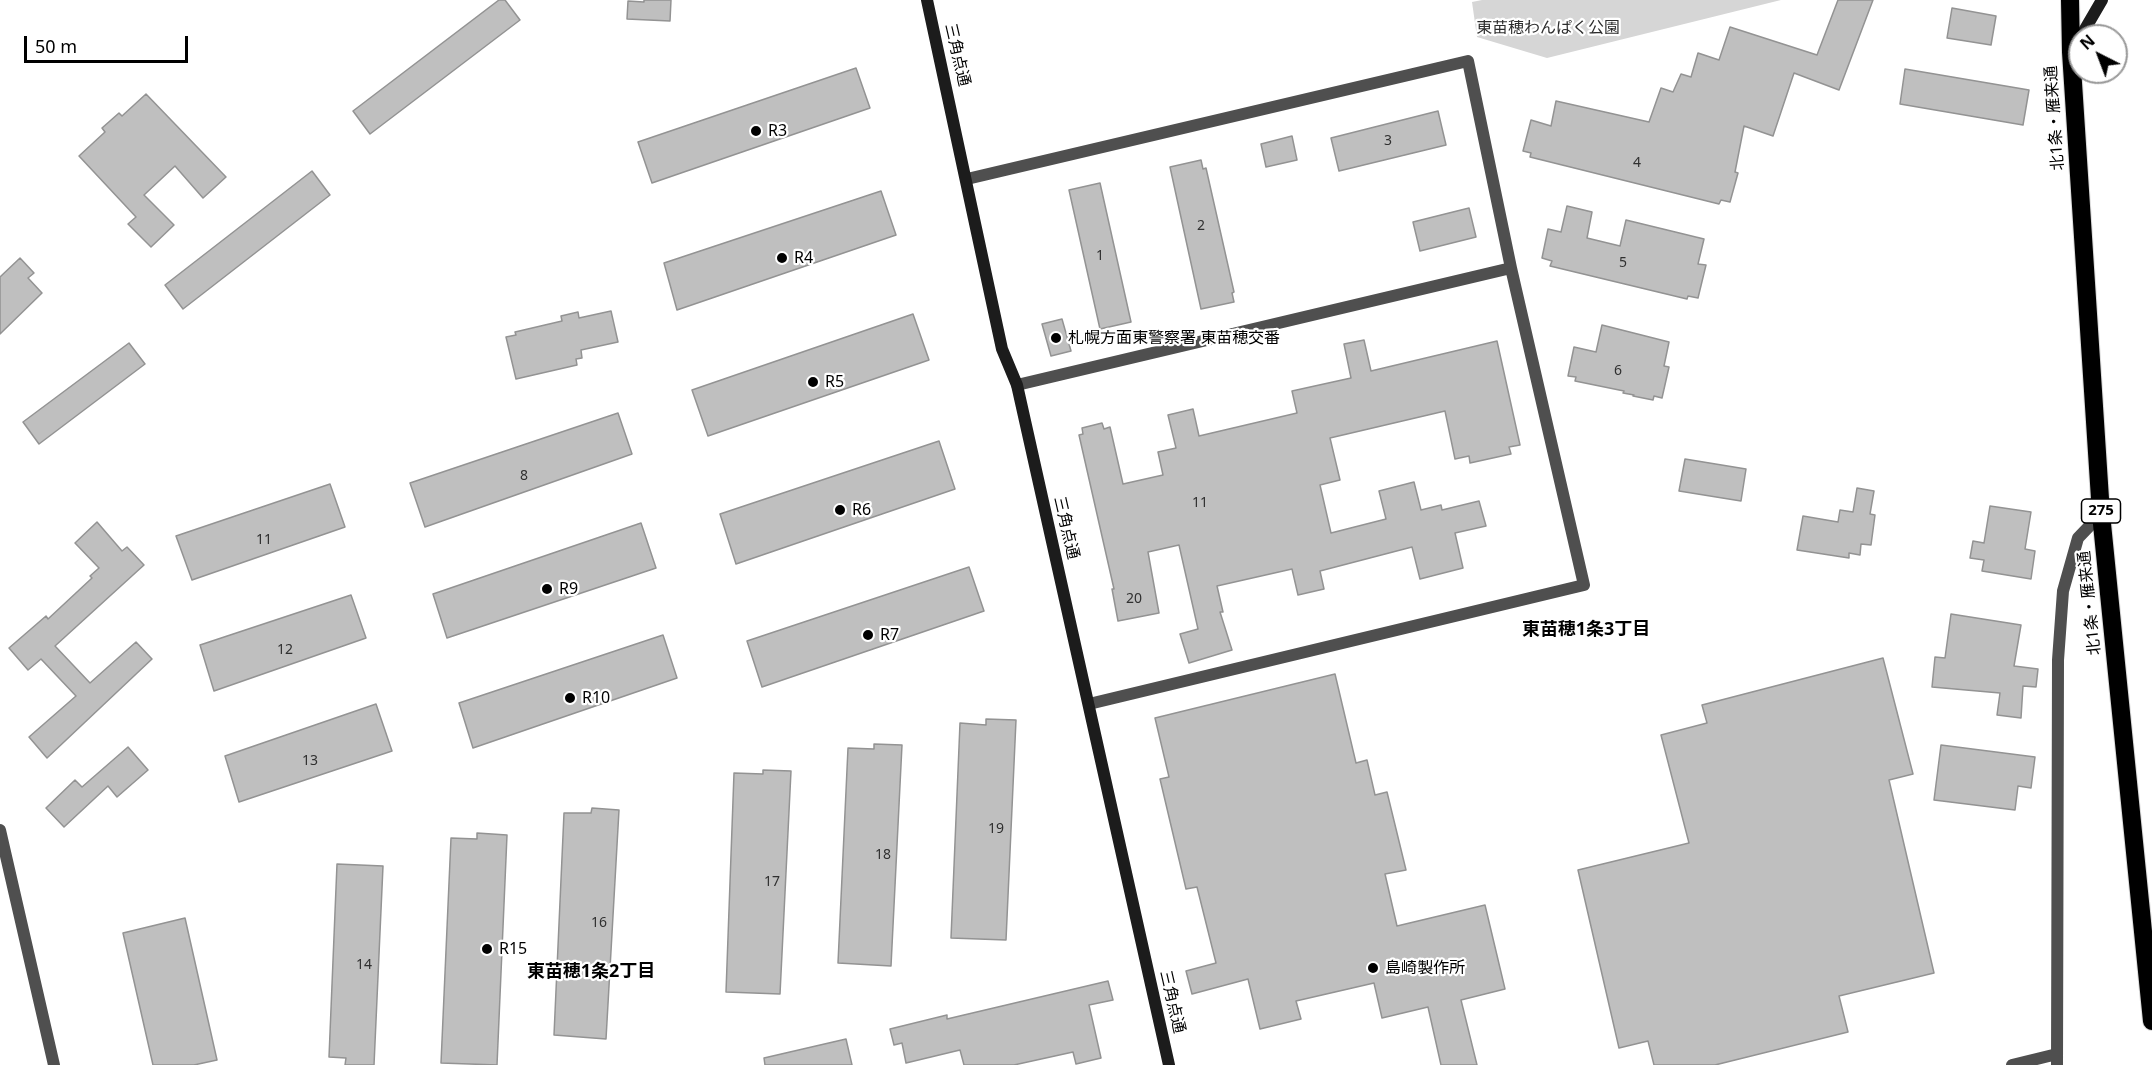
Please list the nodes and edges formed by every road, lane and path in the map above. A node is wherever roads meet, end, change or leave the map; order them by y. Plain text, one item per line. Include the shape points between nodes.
1 (927, 0) edge
2 (2070, 0) edge
3 (2103, 0) edge
4 (2074, 24) edge
5 (2088, 24) edge
6 (2079, 84) edge
7 (967, 179) junction
8 (1511, 268) junction
9 (1017, 385) junction
10 (2101, 514) junction
11 (1089, 704) junction
12 (0, 830) edge
13 (2152, 1021) edge
14 (2057, 1059) edge
15 (54, 1065) edge
16 (1169, 1065) edge
17 (2013, 1065) edge

1 - 7 street, 三角点通
2 - 4 highway, 北1条・雁来通 / 275
3 - 5 street
6 - 10 highway, 北1条・雁来通 / 275
7 - 8 street via 1468,60
7 - 9 street, 三角点通 via 1002,349
8 - 9 street
8 - 11 street via 1584,585
9 - 11 street, 三角点通
10 - 13 highway, 北1条・雁来通 / 275
10 - 14 street via 2078,538 2063,591 2058,660
11 - 16 street, 三角点通
12 - 15 street
14 - 17 street

